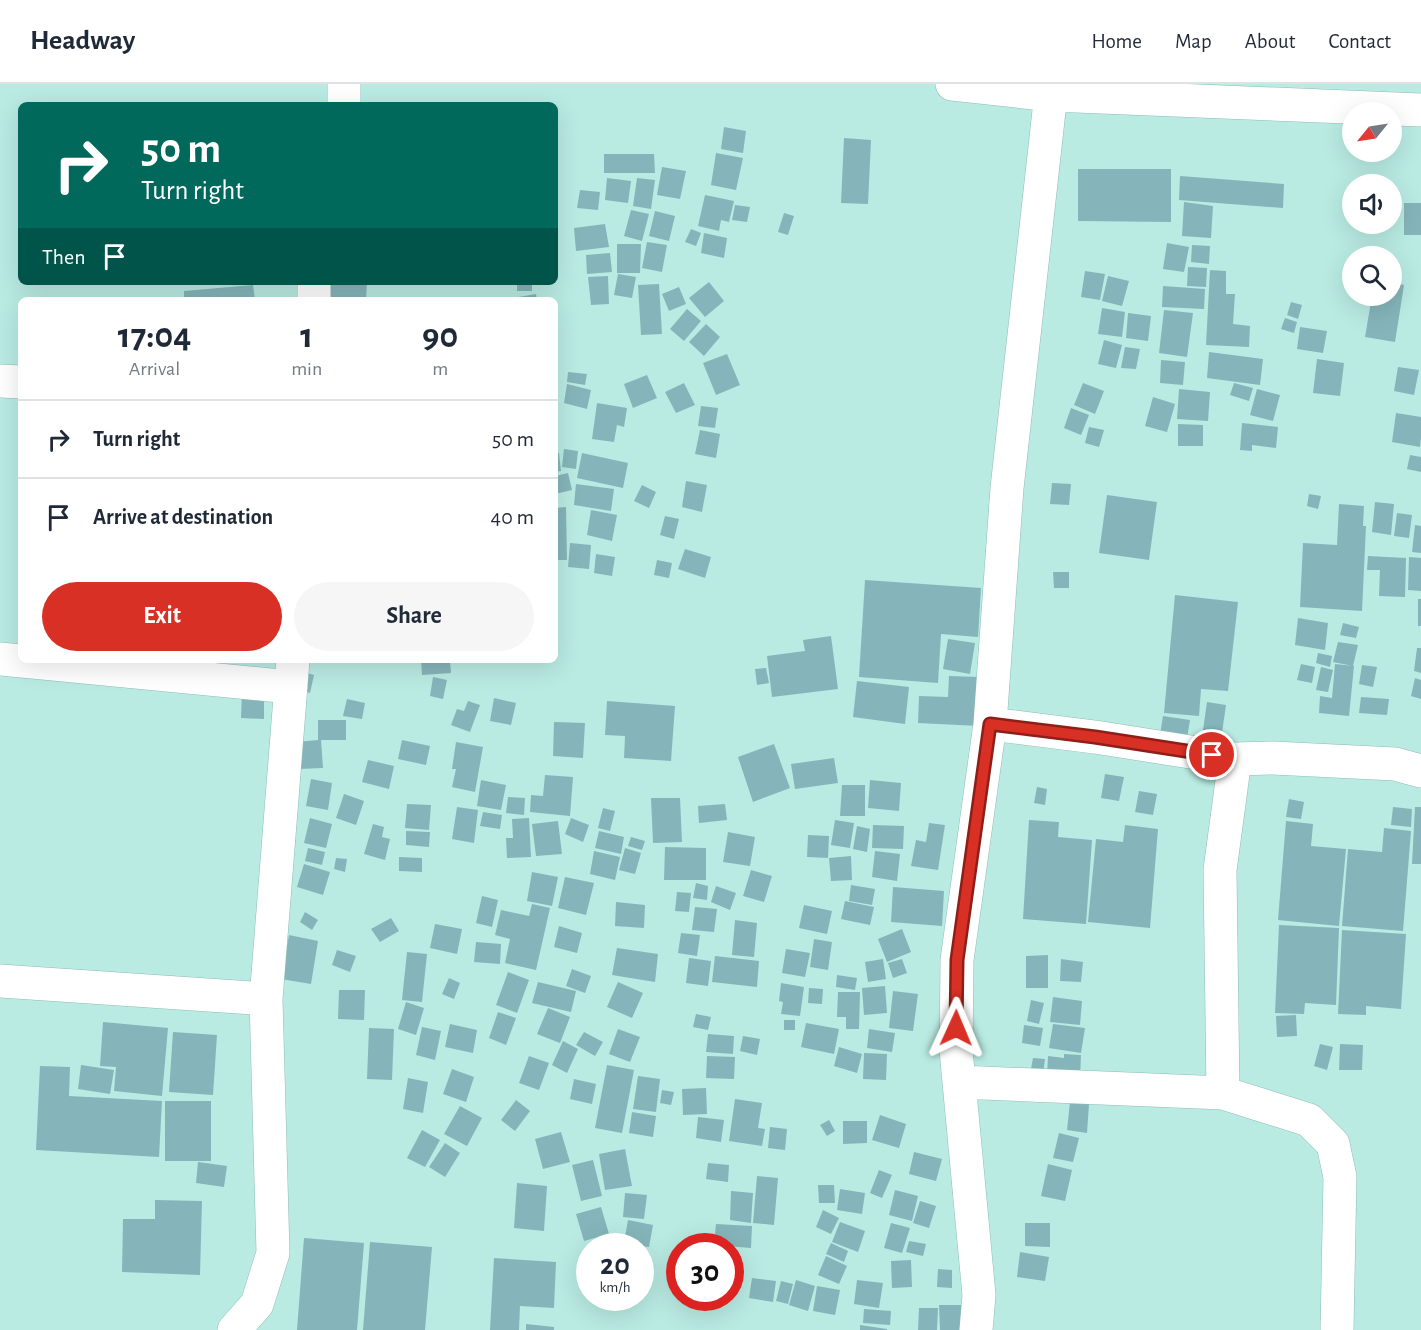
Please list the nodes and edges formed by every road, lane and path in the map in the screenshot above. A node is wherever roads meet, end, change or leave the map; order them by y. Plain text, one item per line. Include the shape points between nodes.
1 (344, 84) edge
2 (952, 84) edge
3 (1052, 89) edge
4 (344, 102) edge
5 (1421, 110) edge
6 (0, 381) edge
7 (18, 382) edge
8 (0, 659) edge
9 (18, 660) edge
10 (78, 663) edge
11 (292, 674) edge
12 (990, 724) junction
13 (1236, 759) junction
14 (1421, 771) edge
15 (0, 981) edge
16 (266, 999) junction
17 (958, 1082) junction
18 (1223, 1093) junction
19 (234, 1330) edge
20 (976, 1330) edge
21 (1337, 1330) edge

1 - 4 street
2 - 3 street
3 - 5 street
3 - 12 street via 1007,488
6 - 7 street
8 - 9 street
10 - 11 street
11 - 16 street
12 - 13 street
12 - 17 street via 957,960
13 - 14 street via 1395,764
13 - 18 street via 1220,870
15 - 16 street
16 - 19 street via 273,1253 257,1304
17 - 18 street
17 - 20 street via 979,1295
18 - 21 street via 1309,1120 1333,1144 1341,1177

